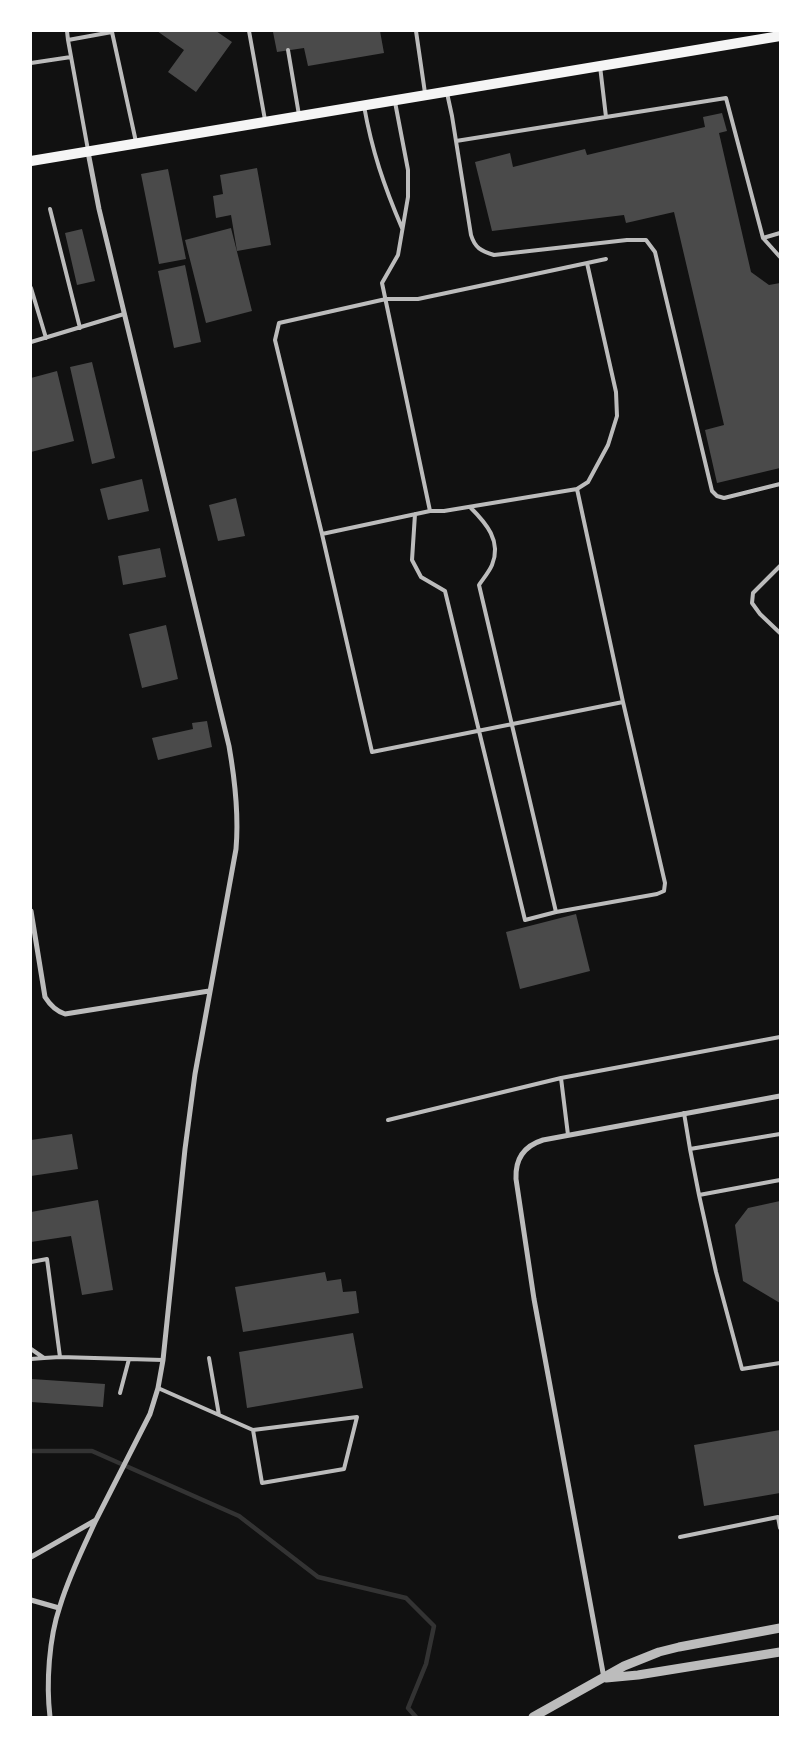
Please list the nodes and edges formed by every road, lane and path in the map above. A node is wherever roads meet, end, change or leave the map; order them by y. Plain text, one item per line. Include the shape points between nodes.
1 (66, 31) edge
2 (248, 31) edge
3 (416, 31) edge
4 (112, 32) edge
5 (780, 36) edge
6 (68, 40) junction
7 (288, 50) dead end
8 (71, 57) junction
9 (31, 63) edge
10 (600, 66) junction
11 (446, 92) junction
12 (426, 95) junction
13 (395, 100) junction
14 (364, 106) junction
15 (300, 117) junction
16 (606, 117) junction
17 (265, 122) junction
18 (456, 141) junction
19 (136, 144) junction
20 (88, 152) junction
21 (31, 161) edge
22 (50, 208) dead end
23 (402, 228) junction
24 (780, 233) edge
25 (763, 238) junction
26 (780, 257) edge
27 (606, 259) dead end
28 (587, 263) junction
29 (31, 288) edge
30 (386, 300) junction
31 (124, 314) junction
32 (80, 328) junction
33 (46, 338) junction
34 (31, 342) edge
35 (780, 484) edge
36 (577, 489) junction
37 (470, 507) junction
38 (430, 511) junction
39 (415, 514) junction
40 (322, 534) junction
41 (780, 566) edge
42 (780, 633) edge
43 (623, 702) junction
44 (512, 724) junction
45 (480, 730) junction
46 (31, 911) edge
47 (556, 912) junction
48 (209, 991) junction
49 (780, 1037) edge
50 (561, 1078) junction
51 (780, 1096) edge
52 (684, 1113) junction
53 (388, 1120) dead end
54 (780, 1134) edge
55 (568, 1135) junction
56 (690, 1149) junction
57 (780, 1180) edge
58 (699, 1195) junction
59 (31, 1262) edge
60 (31, 1349) edge
61 (60, 1357) junction
62 (44, 1358) junction
63 (209, 1358) dead end
64 (31, 1359) edge
65 (129, 1359) junction
66 (163, 1360) junction
67 (780, 1362) edge
68 (158, 1388) junction
69 (120, 1393) dead end
70 (219, 1415) junction
71 (253, 1430) junction
72 (779, 1517) edge
73 (96, 1520) junction
74 (780, 1528) edge
75 (680, 1537) dead end
76 (31, 1557) edge
77 (31, 1600) edge
78 (59, 1608) junction
79 (780, 1628) edge
80 (780, 1652) edge
81 (604, 1678) junction
82 (50, 1717) edge
83 (533, 1717) edge

1 - 6 lane
2 - 17 lane
3 - 12 lane
4 - 6 lane
4 - 19 lane
5 - 10 main road
6 - 8 lane
7 - 15 lane
8 - 9 lane
8 - 20 lane
10 - 11 main road
10 - 16 lane
11 - 12 main road
11 - 18 lane
12 - 13 main road
13 - 14 main road
13 - 23 lane via 408,170 408,197
14 - 15 main road
14 - 23 lane via 378,168
15 - 17 main road
16 - 18 lane
16 - 25 lane via 726,98
17 - 19 main road
18 - 35 lane via 471,235 482,252 494,255 636,239 646,240 652,246 712,492 724,498
19 - 20 main road
20 - 21 main road
20 - 31 street
22 - 32 lane
23 - 30 lane via 398,255 382,283
24 - 25 lane
25 - 26 lane
27 - 28 lane
28 - 30 lane via 418,299
28 - 36 lane via 616,392 617,416 608,445 588,482
29 - 33 lane
30 - 38 lane
30 - 40 lane via 279,323 275,340
31 - 32 lane
31 - 48 street via 235,781 236,849
32 - 33 lane
33 - 34 lane
36 - 37 lane
36 - 43 lane
37 - 38 lane
37 - 44 lane via 486,522 495,545 492,565 479,585
38 - 39 lane
39 - 40 lane
39 - 45 lane via 412,560 421,577 445,591
40 - 45 lane via 372,752
41 - 42 lane via 753,592 752,603
43 - 44 lane
43 - 47 lane via 665,883 664,891
44 - 45 lane
44 - 47 lane
45 - 47 lane via 525,920
46 - 48 street via 45,997 59,1012 65,1014
48 - 66 street via 185,1149
49 - 50 lane
50 - 53 lane
50 - 55 lane
51 - 52 street
52 - 55 street
52 - 56 lane
54 - 56 lane
55 - 81 street via 535,1142 522,1153 516,1179 534,1299
56 - 58 lane
57 - 58 lane
58 - 67 lane via 742,1369
59 - 61 lane via 48,1260
60 - 62 lane
61 - 62 lane
61 - 65 lane
62 - 64 lane
63 - 70 lane
65 - 66 lane
65 - 69 lane
66 - 68 street
68 - 70 lane
68 - 73 street via 146,1423
70 - 71 lane
71 - 71 lane via 309,1423 357,1417 344,1470 262,1483
72 - 74 lane
72 - 75 lane
73 - 76 street
73 - 78 street
77 - 78 street
78 - 82 street via 49,1677
79 - 81 street via 679,1646 624,1666
80 - 81 street
81 - 83 street

